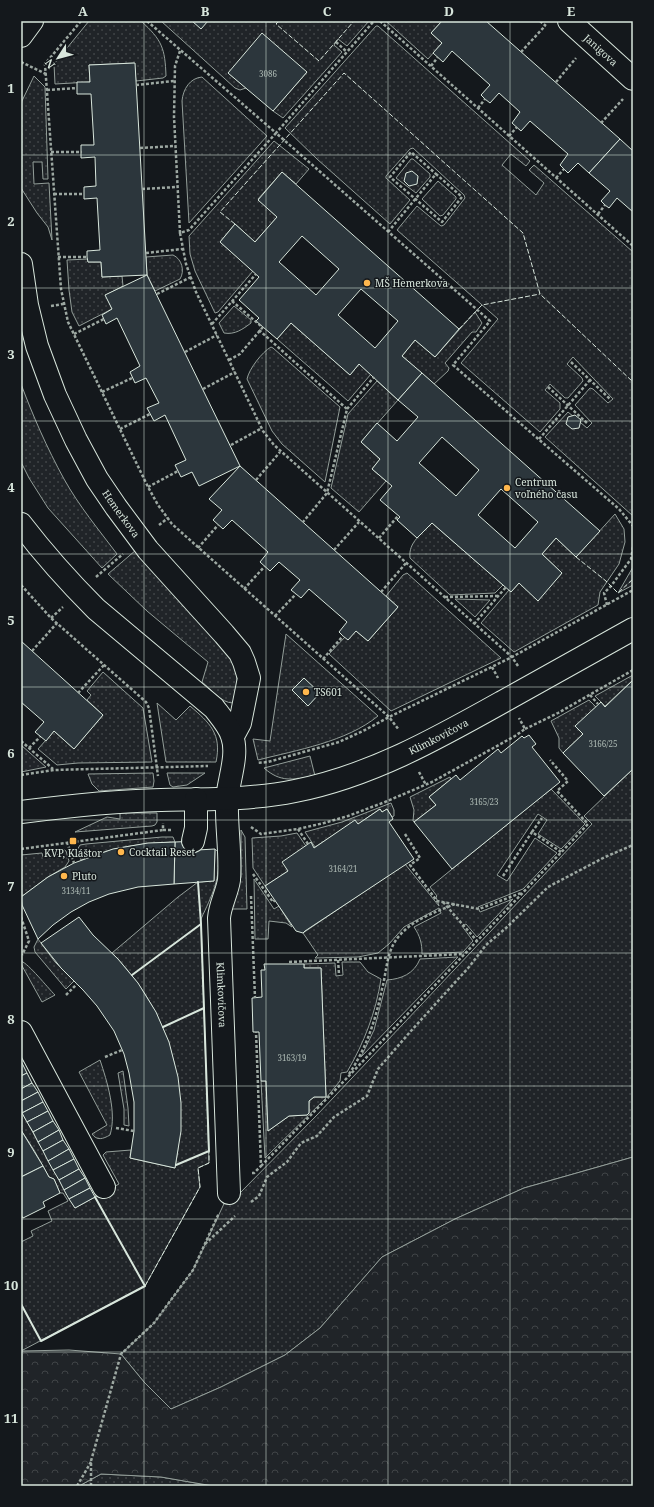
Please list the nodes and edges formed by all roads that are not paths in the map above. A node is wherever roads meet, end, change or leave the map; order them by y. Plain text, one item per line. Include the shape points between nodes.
1 (32, 21) edge
2 (569, 21) edge
3 (21, 36) edge
4 (629, 88) edge
5 (21, 264) edge
6 (21, 524) edge
7 (633, 629) edge
8 (233, 736) junction
9 (227, 799) junction
10 (196, 800) junction
11 (21, 812) edge
12 (193, 841) dead end
13 (21, 1032) edge
14 (229, 1183) road end
15 (104, 1187) dead end

1 - 3 street
2 - 4 street, Janigova
5 - 8 street, Hemerkova via 37,346 55,394 97,479 141,540 240,653 249,678 240,723
6 - 8 street via 79,592 214,708
7 - 9 street, Klimkovičova via 410,753 331,783 294,791
8 - 9 street, Hemerkova via 233,765
9 - 10 street, Klimkovičova
9 - 14 street, Klimkovičova via 228,881 219,918
10 - 11 street, Klimkovičova via 106,802
10 - 12 street via 196,828
13 - 15 street

